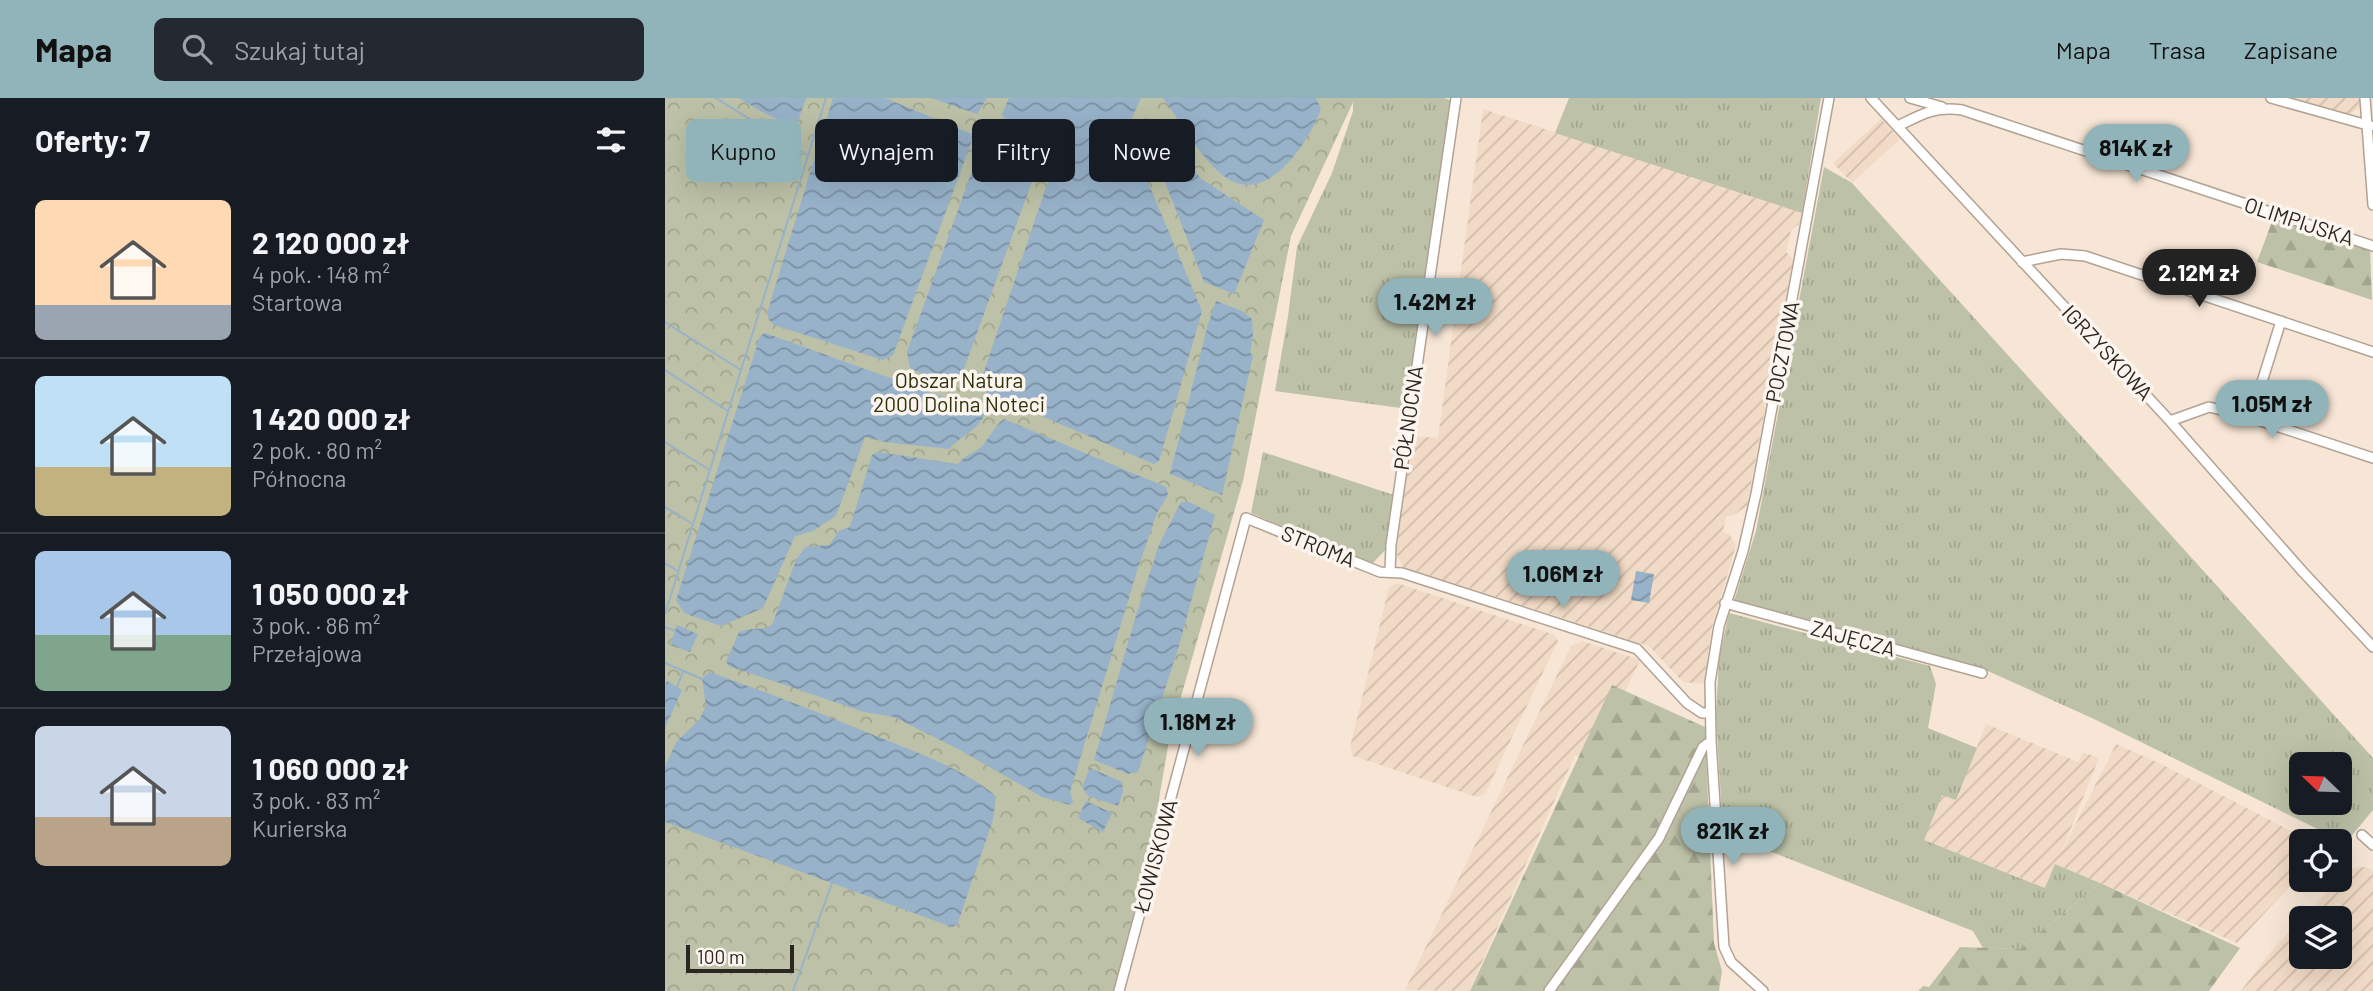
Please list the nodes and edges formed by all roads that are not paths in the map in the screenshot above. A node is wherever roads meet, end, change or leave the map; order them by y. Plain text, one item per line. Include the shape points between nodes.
1 (1456, 98) edge
2 (1829, 98) edge
3 (1871, 98) edge
4 (1910, 98) edge
5 (2271, 98) edge
6 (2365, 98) edge
7 (1946, 108) junction
8 (1898, 126) junction
9 (2371, 126) edge
10 (2373, 205) edge
11 (2373, 246) edge
12 (2022, 262) junction
13 (2281, 321) junction
14 (2373, 352) edge
15 (2251, 417) junction
16 (2170, 421) junction
17 (2373, 458) edge
18 (1246, 518) joint
19 (1390, 572) junction
20 (1725, 603) junction
21 (2371, 643) edge
22 (1982, 673) dead end
23 (1709, 713) junction
24 (1711, 741) junction
25 (2362, 835) dead end
26 (2373, 845) edge
27 (1119, 991) edge
28 (1549, 991) edge
29 (1763, 991) edge

1 - 19 street, PÓŁNOCNA
2 - 20 street, POCZTOWA via 1756,494
3 - 8 street, IGRZYSKOWA
4 - 7 street, OLIMPIJSKA
5 - 9 street
6 - 9 street
7 - 8 street, OLIMPIJSKA via 1922,113
7 - 11 street, OLIMPIJSKA
8 - 12 street, IGRZYSKOWA
9 - 10 street
12 - 13 street via 2061,254 2085,256
12 - 16 street, IGRZYSKOWA
13 - 14 street
13 - 15 street
15 - 16 street via 2209,407
15 - 17 street
16 - 21 street, IGRZYSKOWA
18 - 19 street, STROMA via 1380,572
18 - 27 street, ŁOWISKOWA
19 - 23 street, STROMA via 1637,649 1686,703
20 - 22 street, ZAJĘCZA
20 - 23 street, POCZTOWA
23 - 24 street, POCZTOWA
24 - 28 street via 1703,747 1659,838
24 - 29 street, POCZTOWA via 1724,947 1731,962
25 - 26 street

